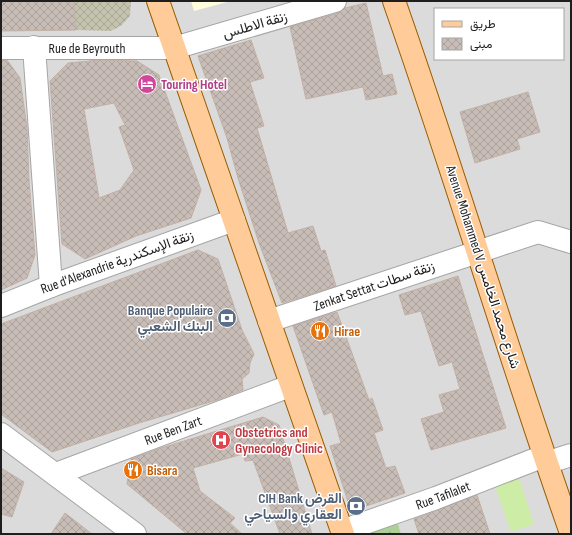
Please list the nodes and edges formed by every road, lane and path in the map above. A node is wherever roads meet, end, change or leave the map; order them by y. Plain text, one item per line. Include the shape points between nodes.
1 (158, 1) edge
2 (335, 1) edge
3 (394, 1) edge
4 (1, 48) edge
5 (34, 48) junction
6 (174, 48) junction
7 (234, 220) junction
8 (571, 242) edge
9 (478, 251) junction
10 (51, 286) junction
11 (1, 306) edge
12 (270, 321) junction
13 (290, 386) junction
14 (1, 434) edge
15 (571, 454) edge
16 (545, 460) junction
17 (56, 474) junction
18 (342, 533) edge
19 (571, 533) edge
20 (135, 534) edge

1 - 6 main road
2 - 6 street, زنقة الاطلس
3 - 9 main road, Avenue Mohammed V شارع محمد الخامس
4 - 5 street, Rue de Beyrouth
5 - 6 street, Rue de Beyrouth
5 - 10 street
6 - 7 main road
7 - 10 street, Rue d'Alexandrie زنقة الإسكندرية
7 - 12 main road
8 - 9 street, Zenkat Settat زنقة سطات via 538,232
9 - 12 street, Zenkat Settat زنقة سطات
9 - 16 main road, Avenue Mohammed V شارع محمد الخامس
10 - 11 street, Rue d'Alexandrie زنقة الإسكندرية
12 - 13 main road
13 - 17 street, Rue Ben Zart
13 - 18 main road
14 - 17 street
15 - 16 street, Rue Tafilalet
16 - 18 street, Rue Tafilalet
16 - 19 main road, Avenue Mohammed V شارع محمد الخامس
17 - 20 street

